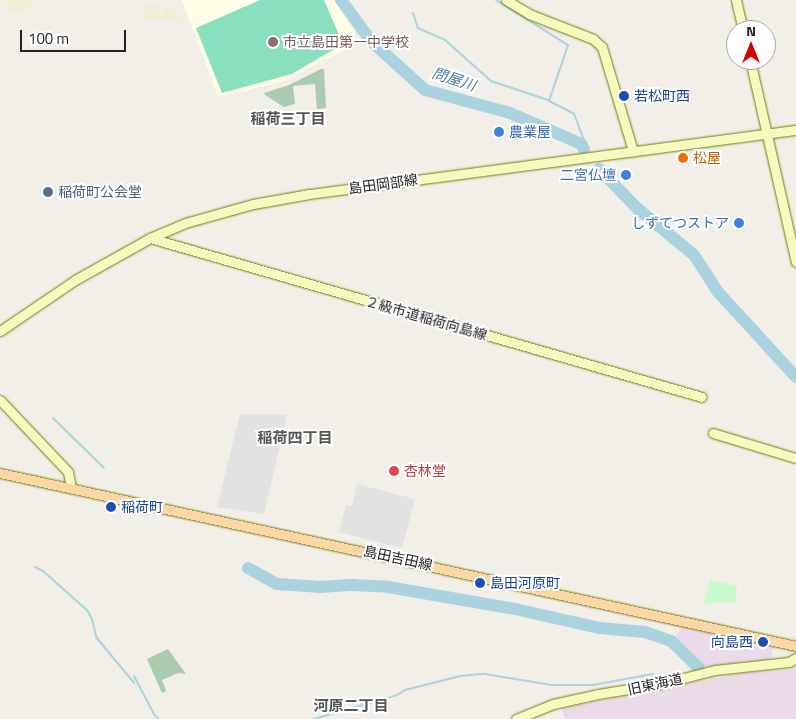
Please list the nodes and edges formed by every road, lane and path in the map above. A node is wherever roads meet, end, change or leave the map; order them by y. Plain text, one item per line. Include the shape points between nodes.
1 (506, 0) edge
2 (736, 0) edge
3 (741, 20) edge
4 (752, 70) edge
5 (796, 130) edge
6 (767, 134) junction
7 (633, 151) junction
8 (150, 238) junction
9 (796, 262) edge
10 (0, 331) edge
11 (702, 397) dead end
12 (0, 400) edge
13 (713, 433) dead end
14 (796, 458) edge
15 (0, 473) edge
16 (71, 488) junction
17 (796, 646) edge
18 (796, 658) edge
19 (516, 719) edge

1 - 7 street via 529,14 593,39 602,47
2 - 3 street
4 - 6 street
5 - 6 street, 島田岡部線
6 - 7 street, 島田岡部線
6 - 9 street
7 - 8 street, 島田岡部線 via 278,199 201,218
8 - 10 street, 島田岡部線 via 75,280
8 - 11 street, ２級市道稲荷向島線
12 - 16 street via 68,472
13 - 14 street
15 - 16 main road, 島田吉田線
16 - 17 main road, 島田吉田線
18 - 19 street, 旧東海道 via 789,662 716,670 660,684 598,694 553,704

